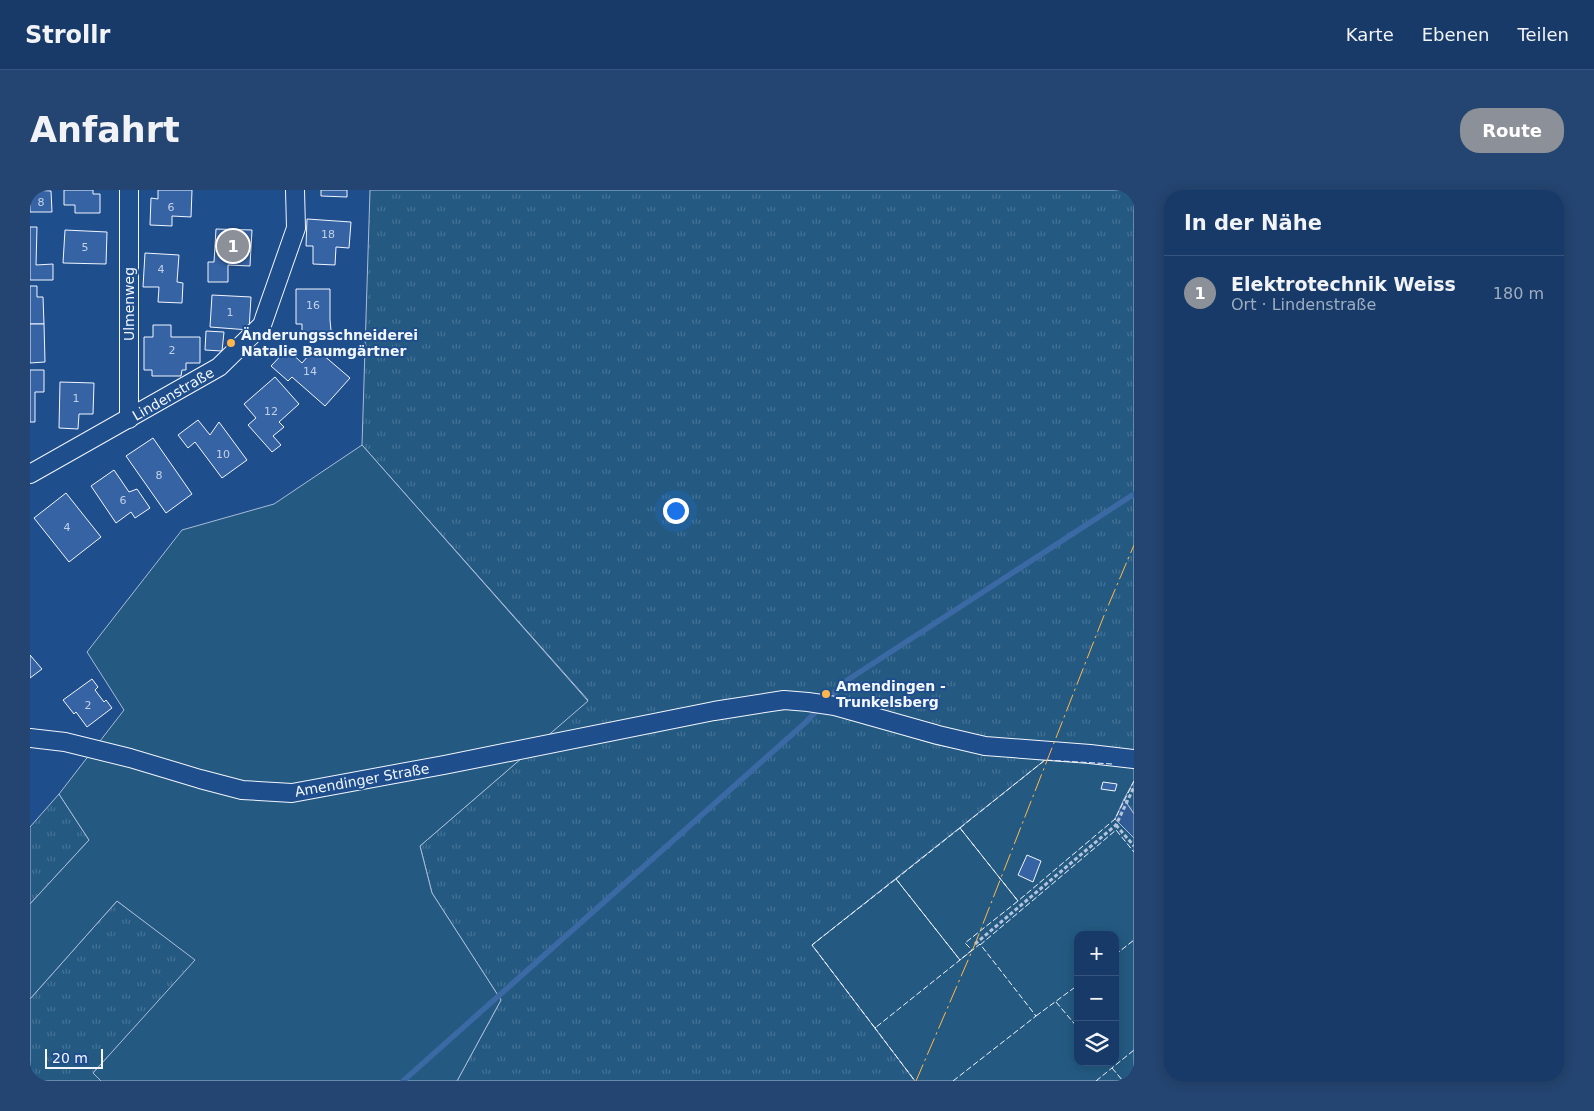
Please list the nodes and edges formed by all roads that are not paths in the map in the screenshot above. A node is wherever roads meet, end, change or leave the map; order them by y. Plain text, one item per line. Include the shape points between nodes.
1 (129, 190) edge
2 (295, 190) edge
3 (129, 419) junction
4 (30, 474) edge
5 (30, 738) edge
6 (1134, 759) edge

1 - 3 street, Ulmenweg
2 - 3 street, Lindenstraße via 296,228 262,325 219,367
3 - 4 street, Lindenstraße
5 - 6 street, Amendinger Straße via 74,744 242,790 292,793 784,700 835,706 985,746

